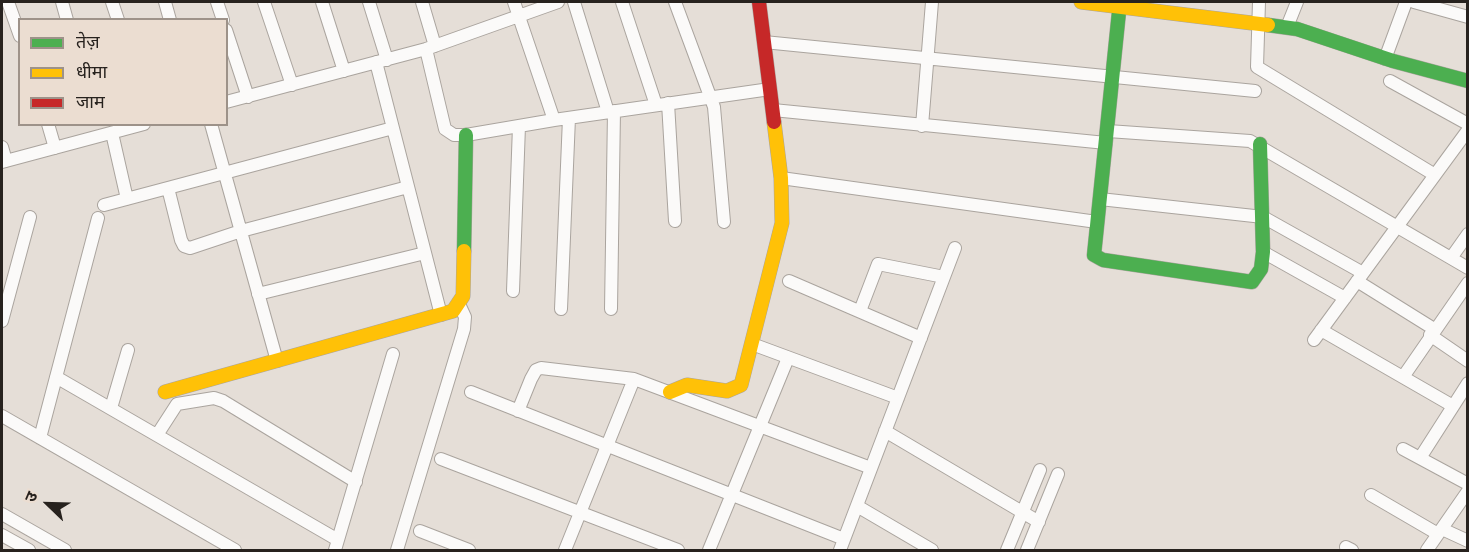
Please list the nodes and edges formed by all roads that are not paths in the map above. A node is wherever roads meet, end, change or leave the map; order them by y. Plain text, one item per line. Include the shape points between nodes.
1 (8, 2) edge
2 (62, 2) edge
3 (112, 2) edge
4 (165, 2) edge
5 (217, 2) edge
6 (264, 2) edge
7 (322, 2) edge
8 (369, 2) edge
9 (422, 2) edge
10 (514, 2) edge
11 (558, 2) edge
12 (574, 2) edge
13 (622, 2) edge
14 (675, 2) edge
15 (759, 2) edge
16 (932, 2) edge
17 (1081, 2) edge
18 (1259, 2) edge
19 (1298, 2) edge
20 (1406, 2) edge
21 (1414, 2) edge
22 (1462, 2) edge
23 (1120, 4) edge
24 (519, 16) junction
25 (1465, 17) edge
26 (66, 18) edge
27 (117, 18) edge
28 (169, 18) edge
29 (222, 18) edge
30 (1259, 23) junction
31 (1287, 27) junction
32 (18, 30) edge
33 (228, 36) edge
34 (764, 42) junction
35 (431, 47) junction
36 (926, 58) junction
37 (1385, 58) junction
38 (382, 61) junction
39 (344, 71) junction
40 (1113, 77) junction
41 (1390, 81) dead end
42 (1467, 81) edge
43 (292, 85) junction
44 (770, 89) junction
45 (1255, 91) dead end
46 (711, 96) junction
47 (248, 97) junction
48 (228, 102) edge
49 (662, 104) junction
50 (773, 110) junction
51 (611, 112) junction
52 (569, 118) junction
53 (554, 120) junction
54 (1467, 124) edge
55 (49, 126) edge
56 (133, 126) edge
57 (212, 126) edge
58 (519, 126) junction
59 (922, 126) junction
60 (393, 128) junction
61 (105, 131) edge
62 (466, 135) junction
63 (1107, 137) junction
64 (1465, 137) edge
65 (1260, 144) junction
66 (2, 147) edge
67 (55, 148) junction
68 (4, 162) edge
69 (224, 173) junction
70 (1435, 175) junction
71 (781, 178) junction
72 (408, 187) junction
73 (168, 188) junction
74 (128, 199) junction
75 (1100, 199) junction
76 (104, 205) dead end
77 (30, 217) dead end
78 (1263, 217) junction
79 (98, 218) dead end
80 (675, 221) dead end
81 (724, 222) dead end
82 (1097, 222) junction
83 (1397, 226) junction
84 (241, 231) junction
85 (1467, 234) edge
86 (955, 248) dead end
87 (1263, 252) junction
88 (425, 253) junction
89 (1451, 258) junction
90 (1467, 268) edge
91 (944, 277) junction
92 (1360, 277) junction
93 (789, 281) dead end
94 (1467, 283) edge
95 (513, 291) dead end
96 (258, 294) junction
97 (1345, 298) junction
98 (459, 304) junction
99 (561, 309) dead end
100 (611, 309) dead end
101 (860, 311) junction
102 (441, 315) junction
103 (2, 321) edge
104 (1432, 332) junction
105 (921, 338) junction
106 (752, 344) junction
107 (128, 350) dead end
108 (393, 354) dead end
109 (788, 358) junction
110 (277, 362) junction
111 (1467, 362) edge
112 (56, 377) junction
113 (1403, 377) junction
114 (634, 379) junction
115 (1467, 383) edge
116 (165, 392) dead end
117 (471, 392) dead end
118 (670, 392) junction
119 (898, 398) junction
120 (1453, 406) junction
121 (111, 408) junction
122 (518, 411) junction
123 (2, 416) edge
124 (760, 426) junction
125 (885, 430) junction
126 (157, 435) junction
127 (40, 438) junction
128 (607, 446) junction
129 (1403, 449) dead end
130 (1420, 458) junction
131 (441, 459) dead end
132 (871, 468) junction
133 (1040, 470) dead end
134 (1058, 474) dead end
135 (356, 482) junction
136 (1467, 484) edge
137 (1467, 491) edge
138 (732, 495) junction
139 (1371, 495) dead end
140 (857, 506) junction
141 (580, 512) junction
142 (1023, 512) junction
143 (2, 514) edge
144 (1039, 522) junction
145 (420, 531) dead end
146 (1440, 532) junction
147 (2, 535) edge
148 (1467, 541) edge
149 (337, 545) edge
150 (842, 545) edge
151 (29, 550) edge
152 (64, 550) edge
153 (235, 550) edge
154 (396, 550) edge
155 (469, 550) edge
156 (565, 550) edge
157 (678, 550) edge
158 (709, 550) edge
159 (932, 550) edge
160 (1007, 550) edge
161 (1027, 550) edge
162 (1427, 550) edge

1 - 32 street
2 - 26 street
3 - 27 street
4 - 28 street
5 - 29 street
6 - 43 street
7 - 39 street
8 - 38 street
9 - 35 street
10 - 24 street
11 - 24 street
12 - 51 street
13 - 49 street
14 - 46 street
15 - 34 street
16 - 36 street
17 - 23 street
18 - 30 street
19 - 31 street
20 - 37 street
21 - 25 street
22 - 25 street
23 - 30 street
23 - 40 street
24 - 35 street
24 - 53 street
30 - 31 street
30 - 70 street via 1256,61 1262,72
31 - 37 street
33 - 47 street
34 - 36 street
34 - 44 street
35 - 38 street
35 - 62 street via 445,129 454,135
36 - 40 street
36 - 59 street
37 - 42 street
38 - 39 street
38 - 60 street
39 - 43 street
40 - 45 street
40 - 63 street
41 - 54 street
43 - 47 street
44 - 46 street
44 - 50 street
46 - 49 street
46 - 81 street
47 - 48 street
49 - 51 street
49 - 80 street
50 - 59 street
50 - 71 street
51 - 52 street
51 - 100 street
52 - 53 street
52 - 99 street
53 - 58 street
55 - 67 street
56 - 61 street
57 - 69 street
58 - 62 street
58 - 95 street
59 - 63 street
60 - 69 street
60 - 72 street
61 - 67 street
61 - 74 street
62 - 98 street via 463,296
63 - 65 street
63 - 75 street
64 - 70 street
65 - 78 street
65 - 83 street
66 - 68 street
67 - 68 street
69 - 73 street
69 - 84 street
70 - 83 street
71 - 82 street
71 - 106 street via 782,223
72 - 84 street
72 - 88 street
73 - 74 street
73 - 84 street via 184,246 197,247
74 - 76 street
75 - 78 street
75 - 82 street
77 - 103 street
78 - 87 street
78 - 92 street
79 - 112 street
82 - 87 street via 1094,255 1103,260 1252,282 1262,269
83 - 89 street
83 - 92 street
84 - 96 street
85 - 89 street
86 - 91 street
87 - 97 street
88 - 96 street
88 - 102 street
89 - 90 street
91 - 101 street via 878,264
91 - 105 street
92 - 97 street
92 - 104 street
93 - 101 street
94 - 104 street
96 - 110 street
97 - 113 street via 1318,335
98 - 102 street
98 - 154 street via 465,317 464,329
101 - 105 street
102 - 110 street
104 - 111 street
104 - 113 street
105 - 119 street
106 - 109 street
106 - 118 street via 744,379 735,390 687,385
107 - 121 street
108 - 135 street
109 - 119 street
109 - 124 street
110 - 116 street
112 - 121 street
112 - 127 street
113 - 120 street
114 - 118 street
114 - 122 street via 542,368 536,370
114 - 128 street
115 - 120 street
117 - 122 street
118 - 124 street
119 - 125 street
120 - 130 street
121 - 126 street
122 - 128 street
123 - 127 street
124 - 132 street
124 - 138 street
125 - 132 street
125 - 142 street
126 - 135 street via 177,404 223,400
126 - 149 street
127 - 153 street
128 - 138 street
128 - 141 street
129 - 130 street
130 - 136 street
131 - 141 street
132 - 140 street
133 - 142 street
134 - 144 street
135 - 149 street
137 - 146 street
138 - 150 street
138 - 158 street
139 - 146 street
140 - 150 street
140 - 159 street
141 - 156 street
141 - 157 street
142 - 144 street
142 - 160 street
143 - 152 street
144 - 161 street
145 - 155 street
146 - 148 street
146 - 162 street
147 - 151 street

